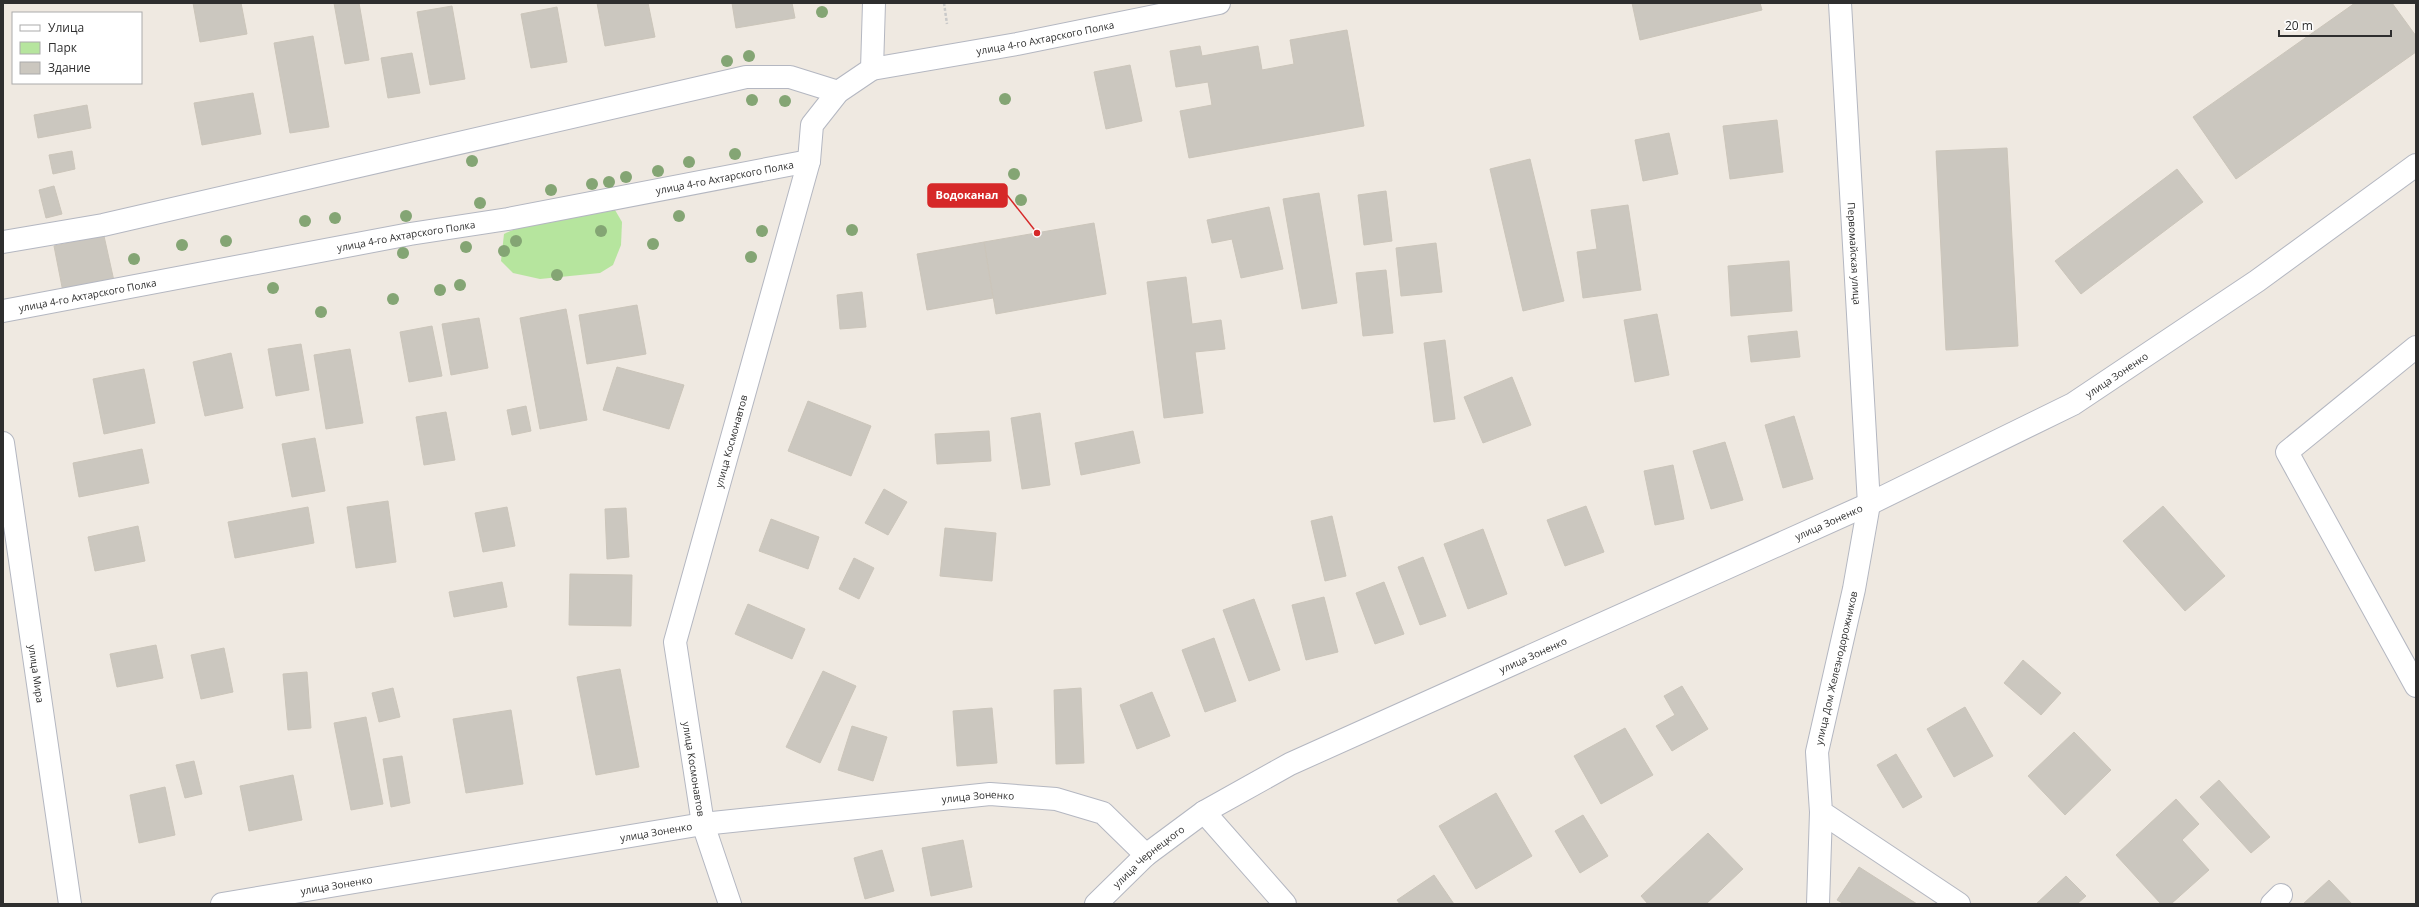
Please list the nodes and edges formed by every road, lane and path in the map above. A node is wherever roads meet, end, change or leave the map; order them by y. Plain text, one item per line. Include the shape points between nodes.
1 (874, 3) edge
2 (1219, 3) edge
3 (1840, 3) edge
4 (872, 69) junction
5 (838, 92) junction
6 (809, 161) junction
7 (2416, 165) edge
8 (3, 242) edge
9 (3, 311) edge
10 (2416, 347) edge
11 (3, 443) edge
12 (1869, 504) junction
13 (2416, 686) edge
14 (1204, 812) junction
15 (1821, 812) junction
16 (703, 824) junction
17 (1146, 855) junction
18 (70, 904) edge
19 (222, 904) edge
20 (730, 904) edge
21 (1096, 904) edge
22 (1285, 904) edge
23 (1818, 904) edge
24 (1959, 904) edge

1 - 4 street
2 - 4 street, улица 4-го Ахтарского Полка via 1017,44
3 - 12 street, Первомайская улица
4 - 5 street, улица Космонавтов
5 - 6 street, улица Космонавтов via 812,125
5 - 8 street via 790,77 746,77 103,225
6 - 9 street, улица 4-го Ахтарского Полка
6 - 16 street, улица Космонавтов via 675,642
7 - 12 street, улица Зоненко via 2257,281 2073,404
10 - 13 street via 2287,452
11 - 18 street, улица Мира
12 - 14 street, улица Зоненко via 1290,764
12 - 15 street, улица Дом Железнодорожников via 1854,589 1818,752
14 - 17 street, улица Чернецкого
14 - 22 street
15 - 23 street, улица Дом Железнодорожников
15 - 24 street
16 - 17 street, улица Зоненко via 990,794 1056,799 1103,813
16 - 19 street, улица Зоненко
16 - 20 street, улица Космонавтов
17 - 21 street, улица Чернецкого

